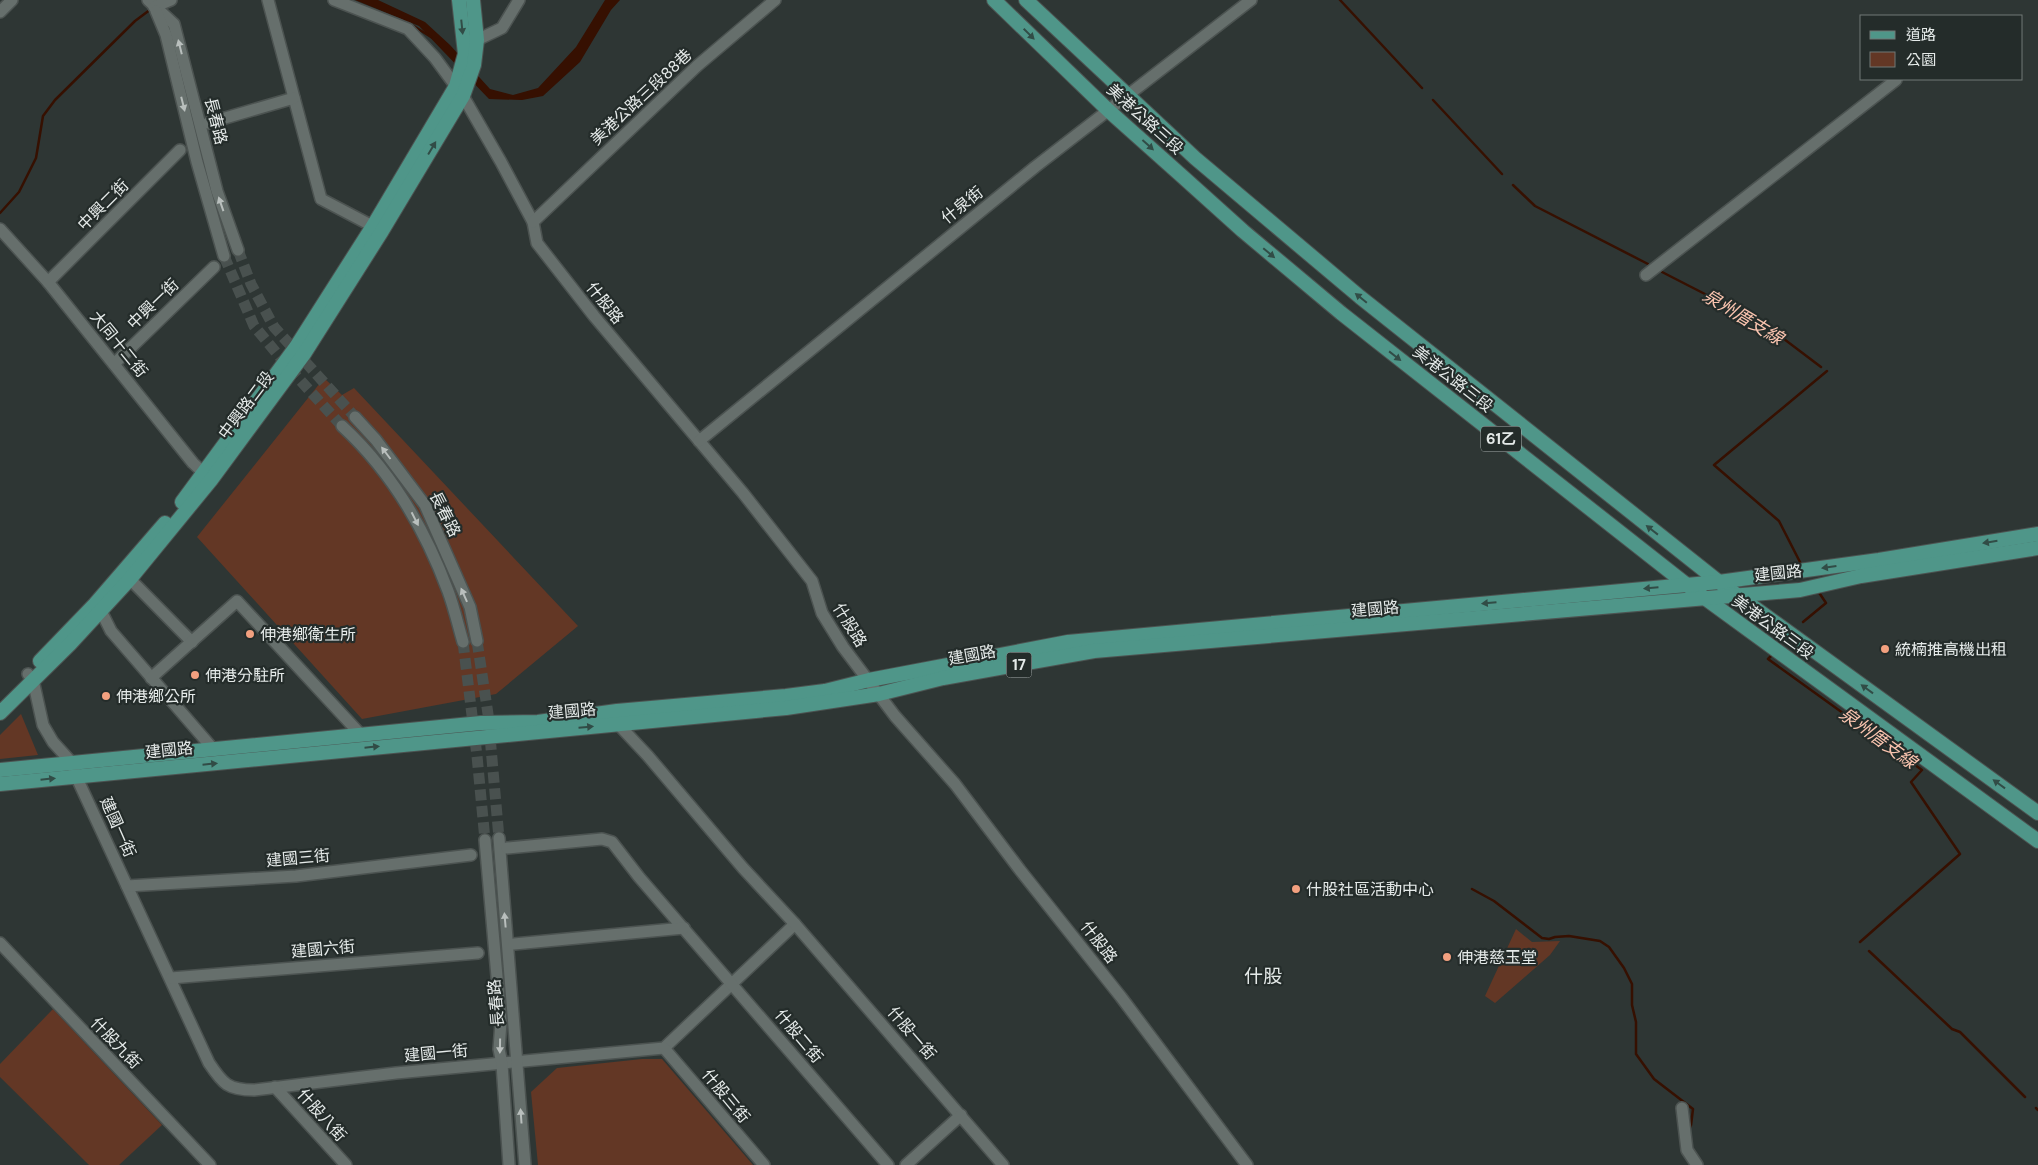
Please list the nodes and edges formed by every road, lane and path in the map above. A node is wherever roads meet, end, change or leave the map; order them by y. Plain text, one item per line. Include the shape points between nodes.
1 (171, 0) edge
2 (268, 0) edge
3 (334, 0) edge
4 (460, 0) edge
5 (473, 0) edge
6 (519, 0) edge
7 (775, 0) edge
8 (994, 0) edge
9 (1026, 0) edge
10 (1251, 0) edge
11 (11, 1) edge
12 (154, 2) edge
13 (0, 12) edge
14 (478, 40) junction
15 (464, 74) junction
16 (1896, 80) edge
17 (1128, 96) junction
18 (294, 98) junction
19 (1109, 111) junction
20 (208, 123) dead end
21 (180, 150) dead end
22 (533, 222) junction
23 (378, 229) junction
24 (2, 232) edge
25 (238, 250) tunnel mouth
26 (224, 256) tunnel mouth
27 (214, 267) dead end
28 (1646, 274) dead end
29 (48, 282) junction
30 (114, 364) junction
31 (355, 417) tunnel mouth
32 (342, 426) tunnel mouth
33 (698, 441) junction
34 (208, 476) junction
35 (2038, 534) edge
36 (2038, 548) edge
37 (127, 575) junction
38 (1719, 582) junction
39 (1686, 585) junction
40 (1736, 595) junction
41 (1703, 598) junction
42 (98, 608) junction
43 (1337, 624) junction
44 (478, 641) tunnel mouth
45 (192, 642) junction
46 (462, 642) tunnel mouth
47 (30, 677) junction
48 (152, 678) junction
49 (869, 680) junction
50 (879, 694) junction
51 (0, 700) edge
52 (0, 713) edge
53 (618, 724) junction
54 (362, 736) junction
55 (214, 750) junction
56 (74, 769) junction
57 (0, 770) edge
58 (0, 784) edge
59 (2038, 813) edge
60 (499, 838) tunnel mouth
61 (485, 840) tunnel mouth
62 (2038, 842) edge
63 (507, 848) dead end
64 (471, 855) dead end
65 (127, 886) junction
66 (795, 924) junction
67 (684, 928) junction
68 (0, 943) edge
69 (514, 944) dead end
70 (478, 953) dead end
71 (171, 978) junction
72 (733, 984) junction
73 (664, 1048) junction
74 (517, 1062) junction
75 (502, 1064) junction
76 (275, 1087) junction
77 (1682, 1108) dead end
78 (962, 1115) junction
79 (210, 1165) edge
80 (346, 1165) edge
81 (509, 1165) edge
82 (525, 1165) edge
83 (764, 1165) edge
84 (888, 1165) edge
85 (906, 1165) edge
86 (1003, 1165) edge
87 (1247, 1165) edge
88 (1697, 1165) edge

1 - 12 street
2 - 18 street
3 - 15 street, 什股路 via 408,29 435,58
4 -> 15 main road
5 - 14 main road, 中興路二段
6 - 14 street via 502,28
7 - 22 street, 美港公路三段88巷 via 697,66
8 -> 19 main road, 美港公路三段 / 61乙
9 - 17 main road, 美港公路三段 / 61乙
10 - 17 street, 什泉街
11 - 13 street
25 -> 12 street, 長春路 via 217,191 174,24
12 -> 26 street, 長春路 via 166,35
14 - 15 main road, 中興路二段
15 - 22 street, 什股路
15 - 23 main road, 中興路二段
16 - 28 street
17 - 19 street, 什泉街
38 -> 17 main road, 美港公路三段 / 61乙 via 1360,297 1195,158
18 - 20 street
18 - 23 street via 321,199
19 - 33 street, 什泉街 via 1035,167
19 -> 39 main road, 美港公路三段 / 61乙 via 1243,231 1333,306
21 - 29 street, 中興二街
22 - 33 street, 什股路 via 537,243
23 - 34 main road, 中興路二段
24 - 29 street, 大同十二街
27 - 30 street, 中興一街
29 - 30 street, 大同十二街
30 - 34 street, 大同十二街 via 193,463
44 -> 31 street, 長春路 via 470,607 425,505
32 -> 46 street, 長春路 via 357,439 403,496 449,593
33 - 49 street, 什股路 via 812,581 822,613
34 - 37 main road, 中興路二段 via 172,515
35 -> 38 main road, 建國路 / 17
36 - 40 main road, 建國路 / 17 via 1861,576 1800,590
37 - 42 main road, 中興路二段
37 - 45 street
38 - 39 main road, 建國路 / 17
38 - 40 main road, 美港公路三段 / 61乙
39 - 41 main road, 美港公路三段 / 61乙
39 -> 43 main road, 建國路 / 17
40 - 41 main road, 建國路 / 17
59 -> 40 main road, 美港公路三段 / 61乙
41 - 43 main road, 建國路 / 17
41 - 62 main road, 美港公路三段 / 61乙
42 - 47 main road, 中興路二段
42 - 48 street via 111,631
43 - 49 main road, 建國路 / 17 via 1068,642
43 - 50 main road, 建國路 / 17 via 1094,651 944,678
45 - 48 street
45 - 54 street via 237,601
47 - 51 main road, 中興路二段
47 - 52 main road, 中興路二段
47 - 56 street, 建國一街 via 43,725
48 - 55 street
49 - 50 street, 什股路
49 - 54 main road, 建國路 / 17 via 786,696 617,711 538,722 481,723
50 - 53 main road, 建國路 / 17 via 786,708
50 - 87 street, 什股路 via 913,738 956,784
56 -> 53 main road, 建國路 / 17
53 - 66 street
54 - 55 main road, 建國路 / 17
55 - 56 main road, 建國路 / 17
56 - 57 main road, 建國路 / 17
58 -> 56 main road, 建國路 / 17
56 - 65 street, 建國一街
74 -> 60 street, 長春路
61 -> 75 street, 長春路
63 - 67 street via 602,839 612,842
64 - 65 street, 建國三街 via 296,876
65 - 71 street, 建國一街
66 - 72 street
66 - 78 street, 什股一街
67 - 69 street
67 - 72 street, 什股二街
68 - 79 street, 什股九街
70 - 71 street, 建國六街
71 - 76 street, 建國一街 via 209,1063 227,1087 239,1090
72 - 73 street
72 - 84 street, 什股二街
73 - 74 street, 建國一街
73 - 83 street, 什股三街
74 - 75 street, 建國一街
82 -> 74 street, 長春路
75 - 76 street, 建國一街
75 - 81 street, 長春路
76 - 80 street, 什股八街
77 - 88 street via 1687,1150
78 - 85 street
78 - 86 street, 什股一街

